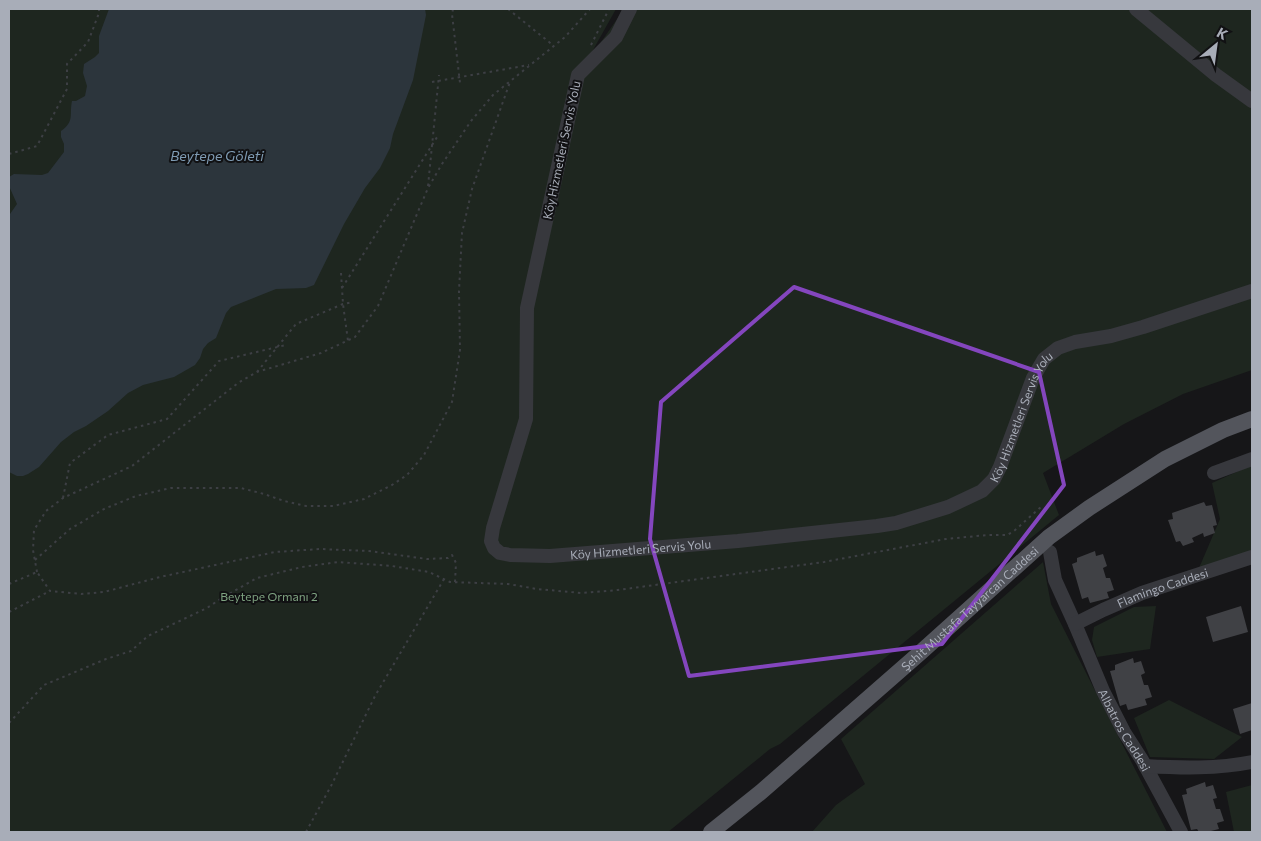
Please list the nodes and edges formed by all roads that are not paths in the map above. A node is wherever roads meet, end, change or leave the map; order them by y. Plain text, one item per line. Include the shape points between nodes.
1 (630, 9) edge
2 (1136, 9) edge
3 (1252, 101) edge
4 (1252, 291) edge
5 (1252, 419) edge
6 (1252, 459) edge
7 (1214, 473) dead end
8 (1050, 552) dead end
9 (1252, 557) edge
10 (1075, 624) junction
11 (1252, 762) edge
12 (1145, 766) junction
13 (717, 830) edge
14 (1181, 832) edge

1 - 4 street, Köy Hizmetleri Servis Yolu via 616,37 578,75 527,308 526,419 493,528 491,541 500,553 550,556 748,540 896,523 948,507 982,491 994,479 1033,378 1044,359 1058,348 1143,327
2 - 3 street
5 - 13 main road, Şehit Mustafa Tayyarcan Caddesi via 1165,460 1057,531
6 - 7 street
8 - 10 street, Albatros Caddesi via 1055,580
9 - 10 street, Flamingo Caddesi via 1142,593
10 - 12 street, Albatros Caddesi via 1103,691
11 - 12 street via 1224,767
12 - 14 street, Albatros Caddesi

